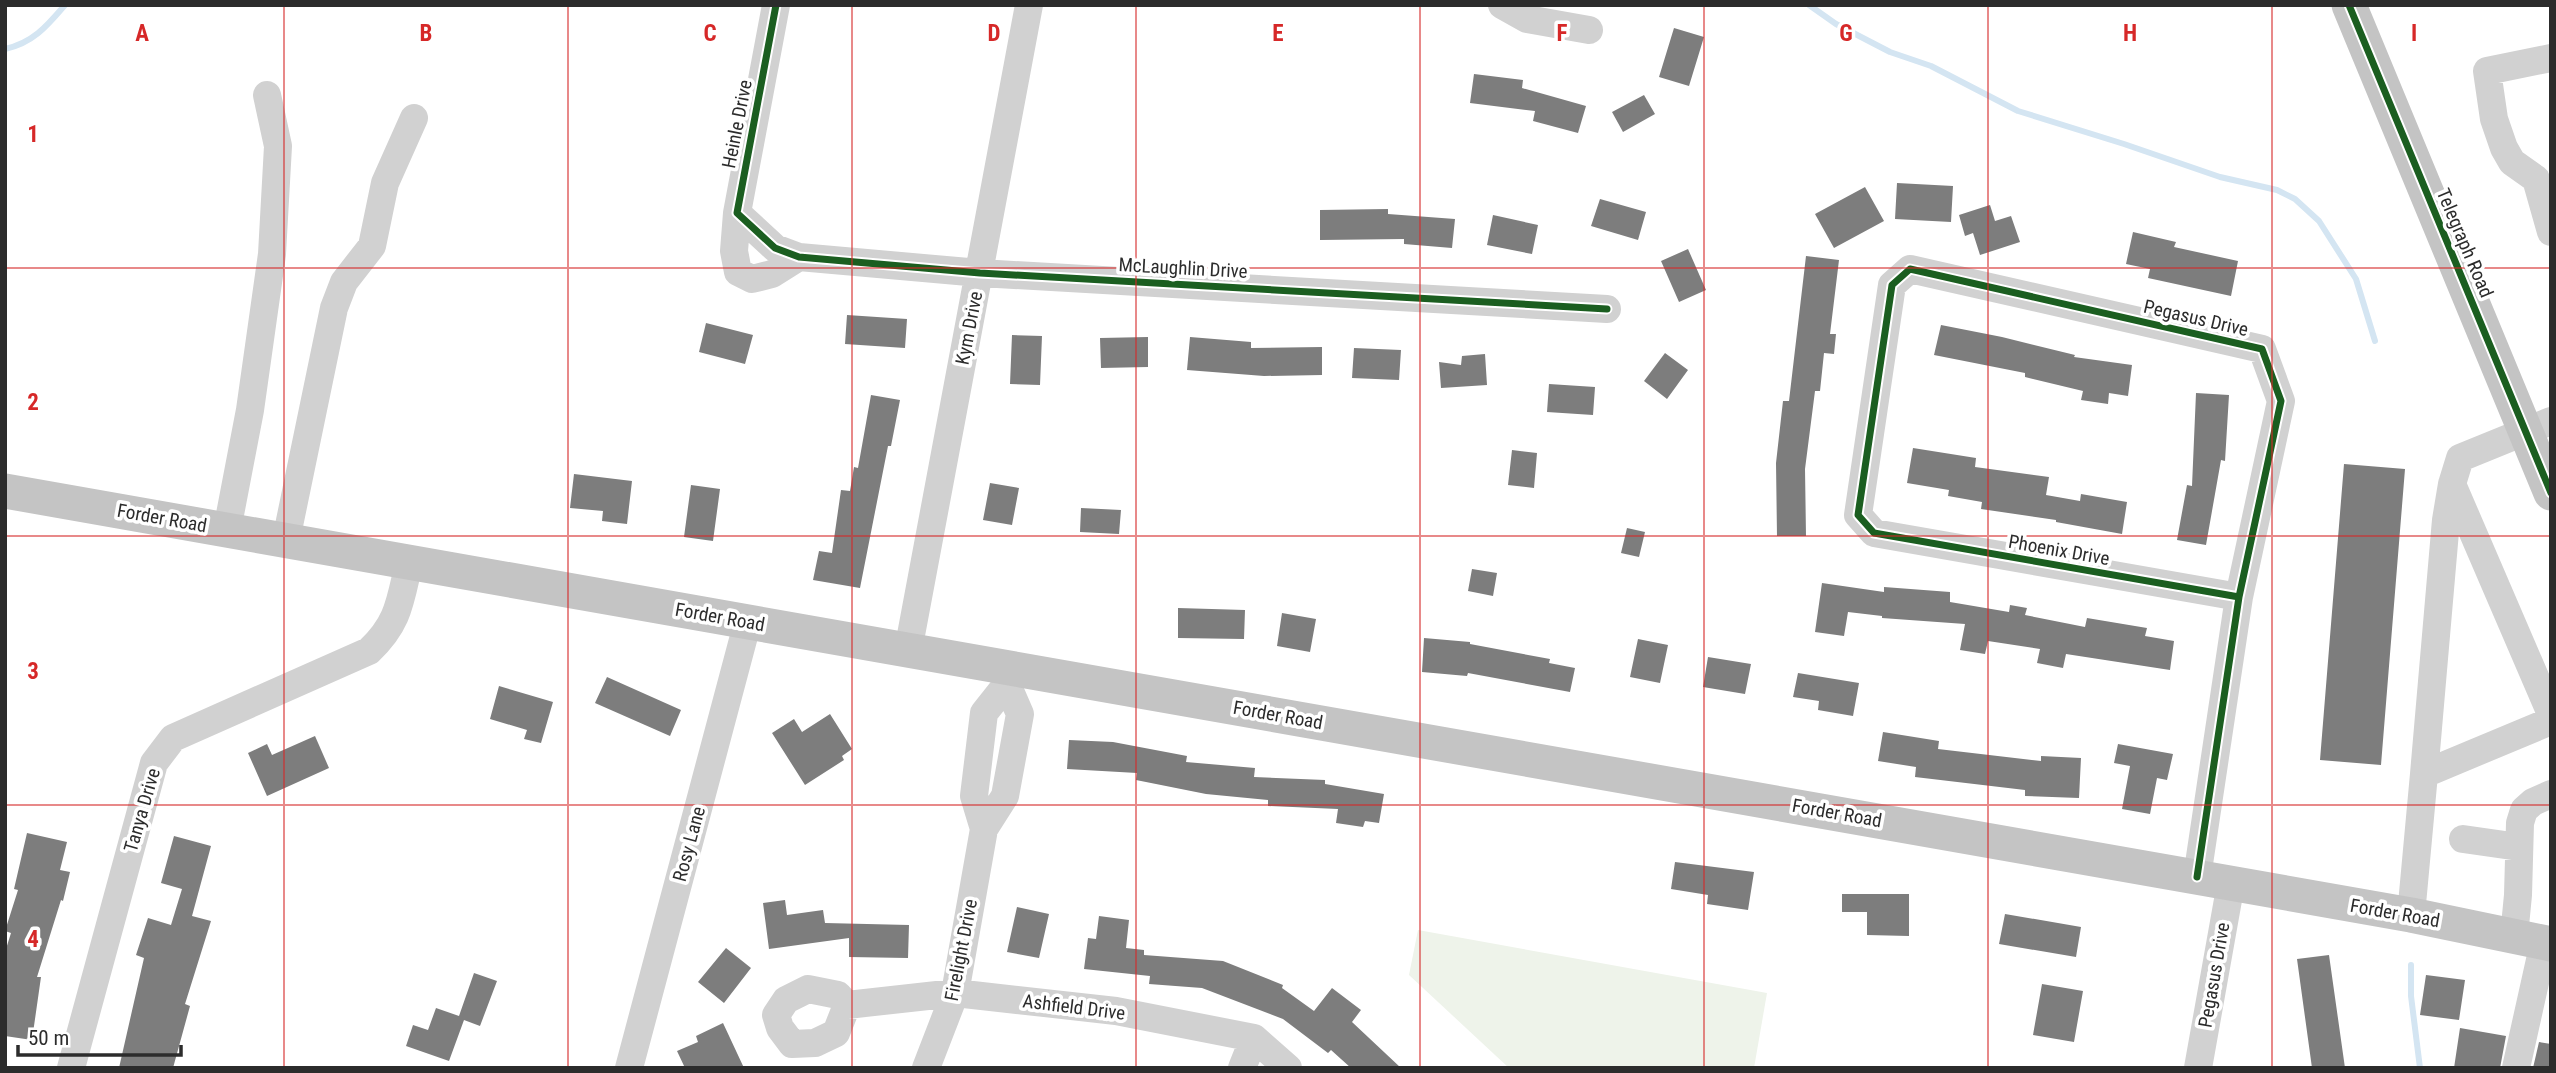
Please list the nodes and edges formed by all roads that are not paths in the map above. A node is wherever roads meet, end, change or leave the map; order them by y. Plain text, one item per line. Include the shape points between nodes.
1 (776, 5) edge
2 (1029, 5) edge
3 (1502, 5) edge
4 (2349, 5) edge
5 (1589, 30) dead end
6 (2551, 58) edge
7 (267, 95) dead end
8 (414, 118) dead end
9 (2545, 187) edge
10 (737, 213) junction
11 (2551, 232) edge
12 (799, 257) junction
13 (980, 273) junction
14 (1607, 309) dead end
15 (2538, 426) edge
16 (2452, 484) junction
17 (5, 491) edge
18 (2551, 493) edge
19 (227, 530) junction
20 (1874, 533) joint
21 (286, 540) junction
22 (409, 563) junction
23 (2239, 597) junction
24 (748, 621) junction
25 (908, 650) junction
26 (1008, 676) junction
27 (2551, 714) edge
28 (2551, 722) edge
29 (2424, 774) junction
30 (2551, 794) edge
31 (2463, 839) dead end
32 (2519, 848) junction
33 (2197, 877) junction
34 (2231, 883) junction
35 (2411, 915) junction
36 (2536, 941) edge
37 (956, 993) junction
38 (847, 1005) dead end
39 (1254, 1038) junction
40 (71, 1068) edge
41 (629, 1068) edge
42 (926, 1068) edge
43 (1242, 1068) edge
44 (1288, 1068) edge
45 (2198, 1068) edge
46 (2516, 1068) edge

1 - 10 street, Heinle Drive
2 - 13 street, Kym Drive
3 - 5 street via 1527,19
4 - 15 main road, Telegraph Road
6 - 9 street via 2487,71 2494,119 2504,148 2512,162
7 - 19 street via 278,146 272,254
8 - 21 street via 385,183 372,246 344,282 334,308
9 - 11 street
10 - 12 street, McLaughlin Drive via 775,248
10 - 12 street, Heinle Drive via 734,251 738,272 752,279 762,277
12 - 13 street, McLaughlin Drive
13 - 14 street, McLaughlin Drive
13 - 25 street, Kym Drive
15 - 16 street via 2460,458
15 - 18 main road, Telegraph Road
16 - 27 street
16 - 29 street
17 - 19 main road, Forder Road
19 - 21 main road, Forder Road
20 - 23 street, Phoenix Drive
20 - 23 street, Pegasus Drive via 1858,515 1892,285 1910,269 2262,349 2281,401
21 - 22 main road, Forder Road
22 - 24 main road, Forder Road
22 - 40 street, Tanya Drive via 399,608 385,635 369,651 173,738 154,763
23 - 33 street, Pegasus Drive
24 - 25 main road, Forder Road
24 - 41 street, Rosy Lane
25 - 26 main road, Forder Road
26 - 33 main road, Forder Road
26 - 37 street, Firelight Drive via 1020,714 1005,796 984,829
28 - 29 street
29 - 35 street
30 - 32 street via 2524,810
31 - 32 street
32 - 36 street via 2518,895
33 - 34 main road, Forder Road
34 - 35 main road, Forder Road
34 - 45 street, Pegasus Drive
35 - 36 main road, Forder Road
36 - 46 street
37 - 38 street, Ashfield Drive
37 - 39 street, Ashfield Drive via 1116,1011
37 - 42 street, Firelight Drive
39 - 43 street
39 - 44 street

